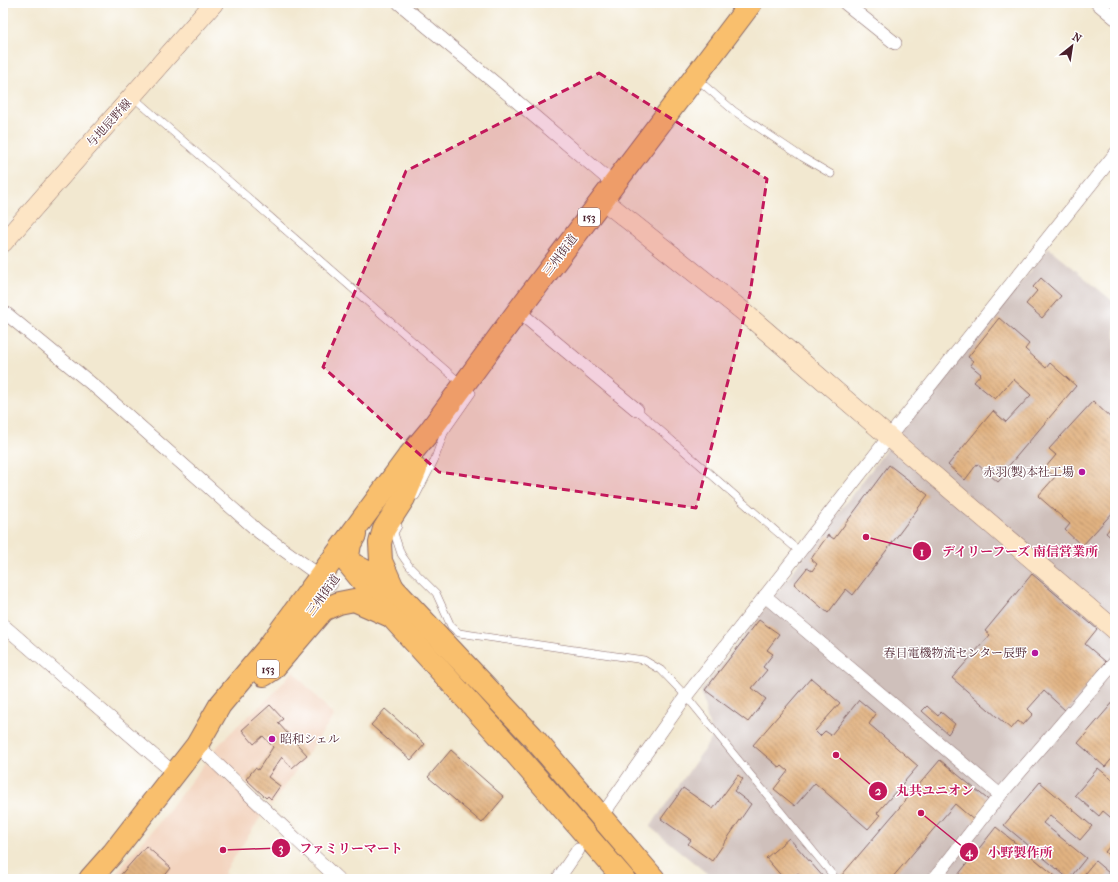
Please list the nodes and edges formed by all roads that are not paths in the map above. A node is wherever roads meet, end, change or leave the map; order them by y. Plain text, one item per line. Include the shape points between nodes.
1 (214, 3) edge
2 (399, 3) edge
3 (751, 3) edge
4 (844, 3) edge
5 (1097, 3) edge
6 (1115, 18) edge
7 (895, 43) dead end
8 (696, 77) junction
9 (133, 97) junction
10 (1115, 154) edge
11 (831, 174) dead end
12 (608, 192) junction
13 (3, 243) edge
14 (3, 311) edge
15 (518, 311) junction
16 (463, 385) junction
17 (636, 410) joint
18 (429, 432) junction
19 (889, 437) junction
20 (416, 469) junction
21 (412, 502) dead end
22 (365, 514) junction
23 (401, 521) dead end
24 (800, 552) junction
25 (347, 562) junction
26 (325, 581) junction
27 (393, 588) junction
28 (765, 596) junction
29 (391, 616) junction
30 (3, 625) edge
31 (1115, 630) edge
32 (1115, 662) edge
33 (264, 675) junction
34 (686, 696) junction
35 (197, 745) junction
36 (175, 774) junction
37 (1000, 796) junction
38 (608, 807) dead end
39 (578, 850) dead end
40 (90, 879) edge
41 (338, 879) edge
42 (558, 879) edge
43 (624, 879) edge
44 (654, 879) edge
45 (836, 879) edge
46 (934, 879) edge

1 - 9 street, 与地辰野線
2 - 12 street via 501,88
3 - 8 highway, 三州街道 / 153
4 - 7 street
5 - 6 street
8 - 11 lane via 734,111
8 - 12 highway, 三州街道 / 153
9 - 13 street, 与地辰野線
9 - 16 lane
10 - 19 street
12 - 15 highway, 三州街道 / 153
12 - 19 street
14 - 26 street via 99,390 259,532
15 - 16 highway, 三州街道 / 153
15 - 17 street
16 - 18 highway, 三州街道 / 153
16 - 21 lane via 472,393 444,433 434,461
17 - 24 lane
18 - 20 highway, 三州街道 / 153
18 - 22 highway, 三州街道 / 153
19 - 24 street
19 - 31 street
20 - 25 highway, 三州街道 / 153
20 - 27 highway via 404,498 384,529 380,543 381,561
22 - 25 highway via 350,544
22 - 26 highway, 三州街道 / 153
23 - 34 lane via 394,533 401,554 436,594 451,626 459,633 644,660 661,670
24 - 28 street
25 - 26 highway
25 - 27 highway
25 - 29 highway
26 - 33 highway, 三州街道 / 153
26 - 35 highway, 三州街道 / 153 via 220,705
27 - 44 highway via 532,736
28 - 34 street
28 - 37 street
29 - 33 highway via 354,600 323,610 274,669
29 - 43 highway
30 - 36 street
32 - 37 street
33 - 35 highway, 三州街道 / 153
34 - 38 street
34 - 45 lane
35 - 36 highway, 三州街道 / 153
35 - 41 street
36 - 40 highway, 三州街道 / 153
37 - 46 street
39 - 42 street

